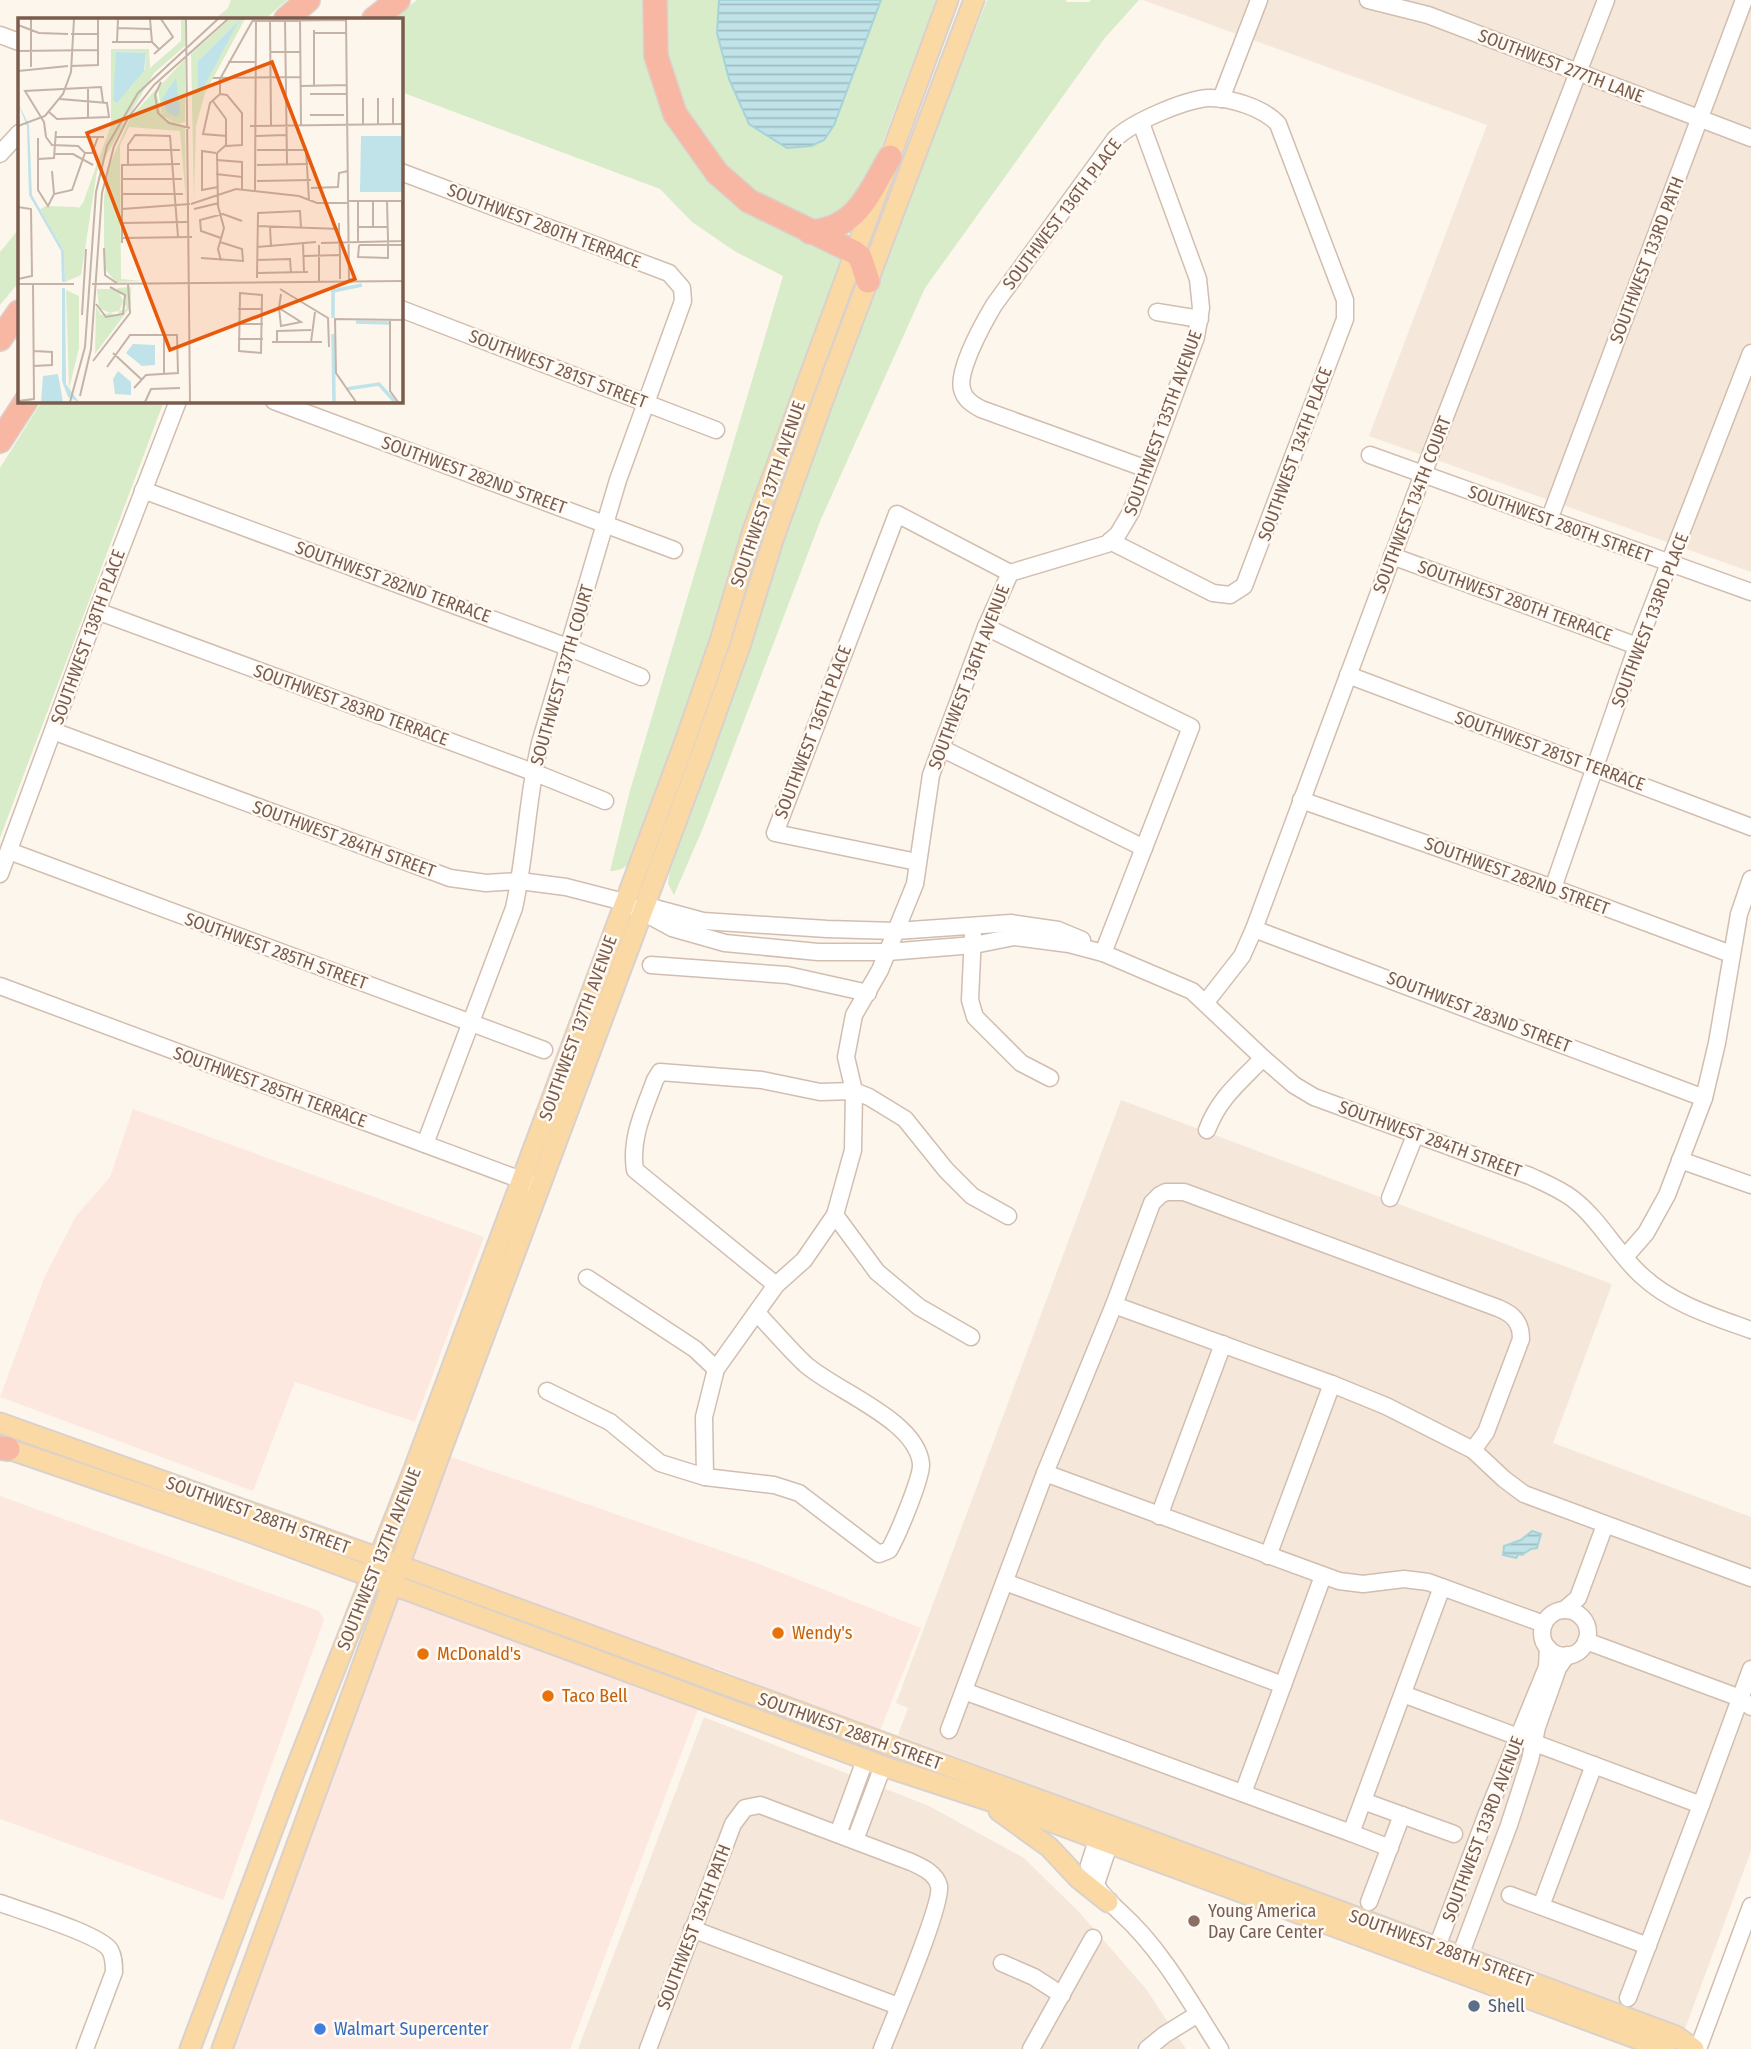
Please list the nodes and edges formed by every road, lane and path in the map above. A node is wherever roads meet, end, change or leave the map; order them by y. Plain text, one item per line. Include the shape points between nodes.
1 (308, 0) edge
2 (398, 0) edge
3 (655, 0) edge
4 (948, 0) edge
5 (974, 0) edge
6 (1259, 0) edge
7 (1368, 0) edge
8 (1606, 0) edge
9 (1744, 0) edge
10 (287, 18) edge
11 (375, 18) edge
12 (0, 35) edge
13 (18, 42) edge
14 (1579, 72) junction
15 (1221, 99) junction
16 (1700, 118) junction
17 (1141, 123) junction
18 (18, 134) edge
19 (1751, 138) edge
20 (0, 154) edge
21 (890, 157) junction
22 (402, 172) edge
23 (810, 232) junction
24 (854, 252) junction
25 (868, 281) junction
26 (682, 288) joint
27 (402, 309) edge
28 (1157, 312) dead end
29 (18, 313) edge
30 (1200, 319) junction
31 (0, 339) edge
32 (1751, 353) edge
33 (178, 402) edge
34 (277, 402) edge
35 (646, 403) junction
36 (21, 408) edge
37 (716, 430) dead end
38 (0, 441) edge
39 (1370, 455) dead end
40 (0, 456) edge
41 (1147, 469) junction
42 (1423, 474) junction
43 (143, 490) junction
44 (1549, 520) junction
45 (606, 524) junction
46 (1110, 541) junction
47 (674, 550) dead end
48 (1392, 556) junction
49 (1671, 563) junction
50 (1010, 573) junction
51 (1751, 592) edge
52 (97, 611) junction
53 (986, 627) junction
54 (1637, 646) junction
55 (570, 648) junction
56 (1348, 676) junction
57 (641, 677) dead end
58 (53, 731) junction
59 (941, 748) junction
60 (1595, 768) junction
61 (533, 772) junction
62 (1301, 800) junction
63 (605, 801) dead end
64 (1751, 827) edge
65 (1144, 848) junction
66 (9, 851) junction
67 (917, 862) junction
68 (0, 874) edge
69 (1751, 879) edge
70 (520, 881) junction
71 (1553, 888) junction
72 (633, 906) junction
73 (973, 926) junction
74 (1254, 929) junction
75 (896, 931) junction
76 (974, 945) junction
77 (888, 952) junction
78 (1103, 953) junction
79 (1731, 954) junction
80 (651, 965) dead end
81 (0, 986) edge
82 (868, 993) junction
83 (1206, 1002) junction
84 (470, 1022) junction
85 (544, 1050) dead end
86 (1263, 1058) junction
87 (1050, 1078) dead end
88 (854, 1091) junction
89 (1704, 1098) junction
90 (1207, 1130) dead end
91 (1416, 1133) junction
92 (425, 1144) junction
93 (1681, 1160) junction
94 (522, 1180) junction
95 (1751, 1185) edge
96 (540, 1188) junction
97 (1390, 1198) dead end
98 (835, 1215) junction
99 (1008, 1216) dead end
100 (1625, 1256) junction
101 (587, 1278) dead end
102 (776, 1284) junction
103 (1114, 1306) junction
104 (757, 1313) junction
105 (1751, 1330) edge
106 (971, 1337) dead end
107 (1223, 1344) junction
108 (716, 1369) junction
109 (1332, 1384) junction
110 (547, 1391) dead end
111 (453, 1392) junction
112 (0, 1423) edge
113 (3, 1447) edge
114 (1473, 1450) junction
115 (1045, 1474) junction
116 (705, 1477) junction
117 (1159, 1516) junction
118 (1605, 1525) junction
119 (1268, 1556) junction
120 (379, 1558) junction
121 (400, 1566) junction
122 (1323, 1576) junction
123 (371, 1577) junction
124 (1751, 1578) edge
125 (1005, 1582) junction
126 (393, 1585) junction
127 (1442, 1587) junction
128 (1578, 1598) junction
129 (1564, 1610) junction
130 (1581, 1616) junction
131 (1544, 1624) junction
132 (1587, 1642) junction
133 (1548, 1648) junction
134 (1567, 1655) junction
135 (1751, 1669) edge
136 (1283, 1685) junction
137 (964, 1691) junction
138 (1403, 1694) junction
139 (1747, 1701) edge
140 (949, 1730) dead end
141 (1526, 1740) junction
142 (874, 1763) junction
143 (1594, 1765) junction
144 (1243, 1793) junction
145 (981, 1798) junction
146 (1363, 1801) junction
147 (1701, 1805) junction
148 (1402, 1815) junction
149 (1486, 1816) junction
150 (1509, 1825) junction
151 (1106, 1833) junction
152 (1351, 1833) junction
153 (838, 1834) junction
154 (1454, 1834) dead end
155 (855, 1840) junction
156 (1390, 1848) junction
157 (1510, 1895) dead end
158 (1108, 1902) junction
159 (1369, 1902) dead end
160 (0, 1904) edge
161 (1541, 1906) junction
162 (1751, 1906) edge
163 (692, 1929) junction
164 (1093, 1938) dead end
165 (1648, 1946) junction
166 (1439, 1956) junction
167 (1460, 1956) junction
168 (1002, 1963) dead end
169 (1062, 1995) junction
170 (1628, 1998) dead end
171 (898, 2006) junction
172 (1198, 2014) junction
173 (200, 2021) junction
174 (85, 2049) edge
175 (190, 2049) edge
176 (201, 2049) edge
177 (222, 2049) edge
178 (648, 2049) edge
179 (882, 2049) edge
180 (1031, 2049) edge
181 (1147, 2049) edge
182 (1220, 2049) edge
183 (1665, 2049) edge
184 (1696, 2049) edge

1 - 10 highway
2 - 11 highway
3 - 23 highway via 656,56 675,114 717,173 749,201
4 - 21 main road, SOUTHWEST 137TH AVENUE
5 - 25 main road, SOUTHWEST 137TH AVENUE
6 - 15 street
7 - 14 street, SOUTHWEST 277TH LANE via 1428,15
8 - 14 street, SOUTHWEST 134TH COURT
9 - 16 street, SOUTHWEST 133RD PATH
12 - 13 street
14 - 16 street, SOUTHWEST 277TH LANE
14 - 42 street, SOUTHWEST 134TH COURT
15 - 17 street, SOUTHWEST 136TH PLACE via 1198,100
15 - 46 street, SOUTHWEST 134TH PLACE via 1262,112 1278,124 1347,310 1247,581 1235,593 1220,595 1204,589
16 - 19 street, SOUTHWEST 277TH LANE
16 - 44 street, SOUTHWEST 133RD PATH
17 - 30 street, SOUTHWEST 135TH AVENUE via 1198,279
17 - 41 street, SOUTHWEST 136TH PLACE via 1111,145 994,305 962,375 962,391 981,409
18 - 20 street
21 - 23 highway via 863,204 845,222
21 - 24 main road, SOUTHWEST 137TH AVENUE
22 - 26 street, SOUTHWEST 280TH TERRACE via 669,274
23 - 24 highway
24 - 25 highway
24 - 72 main road, SOUTHWEST 137TH AVENUE via 753,530
25 - 72 main road, SOUTHWEST 137TH AVENUE via 774,537 718,707
26 - 35 street, SOUTHWEST 137TH COURT via 683,301
27 - 35 street, SOUTHWEST 281ST STREET
28 - 30 street
29 - 31 highway
30 - 41 street, SOUTHWEST 135TH AVENUE
32 - 49 street, SOUTHWEST 133RD PLACE
33 - 43 street, SOUTHWEST 138TH PLACE
34 - 45 street, SOUTHWEST 282ND STREET
35 - 37 street, SOUTHWEST 281ST STREET
35 - 45 street, SOUTHWEST 137TH COURT
36 - 38 highway
36 - 40 highway
39 - 42 street, SOUTHWEST 280TH STREET
41 - 46 street, SOUTHWEST 135TH AVENUE via 1127,520
42 - 44 street, SOUTHWEST 280TH STREET
42 - 48 street, SOUTHWEST 134TH COURT
43 - 52 street, SOUTHWEST 138TH PLACE
43 - 55 street, SOUTHWEST 282ND TERRACE
44 - 49 street, SOUTHWEST 280TH STREET
45 - 47 street, SOUTHWEST 282ND STREET
45 - 55 street, SOUTHWEST 137TH COURT
46 - 50 street
48 - 54 street, SOUTHWEST 280TH TERRACE
48 - 56 street, SOUTHWEST 134TH COURT
49 - 51 street, SOUTHWEST 280TH STREET
49 - 54 street, SOUTHWEST 133RD PLACE
50 - 53 street, SOUTHWEST 136TH AVENUE
50 - 67 street, SOUTHWEST 136TH PLACE via 897,514 775,833
52 - 58 street, SOUTHWEST 138TH PLACE
52 - 61 street, SOUTHWEST 283RD TERRACE
53 - 59 street, SOUTHWEST 136TH AVENUE
53 - 65 street via 1191,727
54 - 60 street, SOUTHWEST 133RD PLACE
55 - 57 street, SOUTHWEST 282ND TERRACE
55 - 61 street, SOUTHWEST 137TH COURT
56 - 60 street, SOUTHWEST 281ST TERRACE
56 - 62 street, SOUTHWEST 134TH COURT
58 - 66 street, SOUTHWEST 138TH PLACE
58 - 70 street, SOUTHWEST 284TH STREET via 450,878
59 - 65 street
59 - 67 street, SOUTHWEST 136TH AVENUE via 931,775
60 - 64 street, SOUTHWEST 281ST TERRACE
60 - 71 street, SOUTHWEST 133RD PLACE
61 - 63 street, SOUTHWEST 283RD TERRACE
61 - 70 street, SOUTHWEST 137TH COURT
62 - 71 street, SOUTHWEST 282ND STREET
62 - 74 street, SOUTHWEST 134TH COURT
65 - 78 street
66 - 68 street, SOUTHWEST 138TH PLACE
66 - 84 street, SOUTHWEST 285TH STREET
67 - 75 street, SOUTHWEST 136TH AVENUE via 915,884
69 - 79 street
70 - 72 street, SOUTHWEST 284TH STREET via 566,887
70 - 84 street, SOUTHWEST 137TH COURT
71 - 79 street, SOUTHWEST 282ND STREET
72 - 75 street, SOUTHWEST 284TH STREET via 703,921
72 - 77 street, SOUTHWEST 284TH STREET via 672,928 725,943 818,952
72 - 94 main road, SOUTHWEST 137TH AVENUE
72 - 96 main road, SOUTHWEST 137TH AVENUE
73 - 75 street, SOUTHWEST 284TH STREET
73 - 76 street
73 - 78 street, SOUTHWEST 284TH STREET via 1011,923 1058,930
74 - 83 street, SOUTHWEST 134TH COURT via 1242,956
74 - 89 street, SOUTHWEST 283ND STREET
75 - 77 street, SOUTHWEST 136TH AVENUE
76 - 77 street, SOUTHWEST 284TH STREET
76 - 78 street, SOUTHWEST 284TH STREET via 1014,937
76 - 87 street via 970,1000 975,1017 1021,1063
77 - 82 street, SOUTHWEST 136TH AVENUE
78 - 83 street, SOUTHWEST 284TH STREET via 1192,991
79 - 89 street
80 - 82 street via 787,975
81 - 92 street, SOUTHWEST 285TH TERRACE
82 - 88 street, SOUTHWEST 136TH AVENUE via 854,1015 846,1057
83 - 86 street, SOUTHWEST 284TH STREET
84 - 85 street, SOUTHWEST 285TH STREET
84 - 92 street, SOUTHWEST 137TH COURT
86 - 90 street via 1225,1096
86 - 91 street, SOUTHWEST 284TH STREET via 1314,1097
88 - 98 street, SOUTHWEST 136TH AVENUE via 853,1150
88 - 99 street via 905,1119 972,1196
88 - 102 street via 820,1093 762,1080 660,1072 655,1080 635,1136 635,1170
89 - 93 street
91 - 97 street
91 - 100 street, SOUTHWEST 284TH STREET via 1556,1188
92 - 94 street, SOUTHWEST 285TH TERRACE
93 - 95 street
93 - 100 street via 1651,1223
94 - 96 street, SOUTHWEST 285TH TERRACE
94 - 111 main road, SOUTHWEST 137TH AVENUE
96 - 111 main road, SOUTHWEST 137TH AVENUE
98 - 102 street, SOUTHWEST 136TH AVENUE via 804,1260
98 - 106 street via 877,1272 919,1307
100 - 105 street, SOUTHWEST 284TH STREET via 1640,1275 1679,1303
101 - 108 street via 695,1349
102 - 104 street, SOUTHWEST 136TH AVENUE
103 - 107 street
103 - 114 street via 1152,1203 1173,1191 1498,1308 1514,1317 1521,1339 1486,1432
103 - 115 street
104 - 108 street, SOUTHWEST 136TH AVENUE
104 - 116 street via 807,1365 896,1425 917,1447 921,1466 898,1534 889,1550 879,1554 799,1493 774,1485
107 - 109 street
107 - 117 street
108 - 116 street, SOUTHWEST 136TH AVENUE via 704,1418
109 - 114 street
109 - 119 street
110 - 116 street via 611,1422 660,1463
111 - 120 main road, SOUTHWEST 137TH AVENUE
111 - 121 main road, SOUTHWEST 137TH AVENUE
112 - 120 main road, SOUTHWEST 288TH STREET
113 - 123 main road, SOUTHWEST 288TH STREET
114 - 118 street via 1524,1494
115 - 117 street
115 - 125 street
117 - 119 street
118 - 124 street
118 - 128 street
119 - 122 street
120 - 121 main road, SOUTHWEST 288TH STREET
120 - 123 main road, SOUTHWEST 137TH AVENUE
121 - 126 main road, SOUTHWEST 137TH AVENUE
121 - 151 main road, SOUTHWEST 288TH STREET
122 - 127 street via 1351,1583 1416,1580
122 - 136 street
123 - 126 main road, SOUTHWEST 288TH STREET
123 - 173 main road, SOUTHWEST 137TH AVENUE
125 - 136 street
125 - 137 street
126 - 142 main road, SOUTHWEST 288TH STREET
126 - 177 main road, SOUTHWEST 137TH AVENUE
127 - 131 street
127 - 138 street
128 - 129 street
128 - 130 street
129 - 130 street
129 - 131 street
130 - 132 street via 1588,1628
131 - 133 street
132 - 134 street
132 - 139 street
133 - 134 street
133 - 141 street, SOUTHWEST 133RD AVENUE
134 - 141 street, SOUTHWEST 133RD AVENUE via 1537,1727
135 - 139 street
136 - 144 street
137 - 140 street
137 - 144 street
138 - 141 street
138 - 146 street
139 - 147 street
141 - 143 street
141 - 149 street, SOUTHWEST 133RD AVENUE
141 - 150 street, SOUTHWEST 133RD AVENUE
142 - 145 main road, SOUTHWEST 288TH STREET
142 - 153 street
142 - 155 street
143 - 147 street
143 - 161 street
144 - 152 street
145 - 151 main road, SOUTHWEST 288TH STREET
145 - 158 main road via 1049,1847
146 - 148 street
146 - 152 street
147 - 165 street
148 - 154 street
148 - 156 street
149 - 150 street
149 - 166 street, SOUTHWEST 133RD AVENUE
150 - 167 street, SOUTHWEST 133RD AVENUE
151 - 158 street via 1089,1865
151 - 166 main road, SOUTHWEST 288TH STREET
152 - 156 street
153 - 155 street
153 - 163 street, SOUTHWEST 134TH PATH via 771,1807 745,1808 733,1824
155 - 171 street via 926,1869 940,1888 935,1913
156 - 159 street
157 - 161 street
158 - 172 street via 1157,1952
160 - 174 street via 104,1943 111,1951 114,1972
161 - 165 street
162 - 184 street
163 - 171 street
163 - 178 street, SOUTHWEST 134TH PATH
164 - 169 street
165 - 170 street
166 - 167 main road, SOUTHWEST 288TH STREET
166 - 183 main road, SOUTHWEST 288TH STREET
167 - 184 main road, SOUTHWEST 288TH STREET via 1682,2038
168 - 169 street
169 - 180 street
171 - 179 street
172 - 181 street
172 - 182 street
173 - 175 main road, SOUTHWEST 137TH AVENUE
173 - 176 main road

